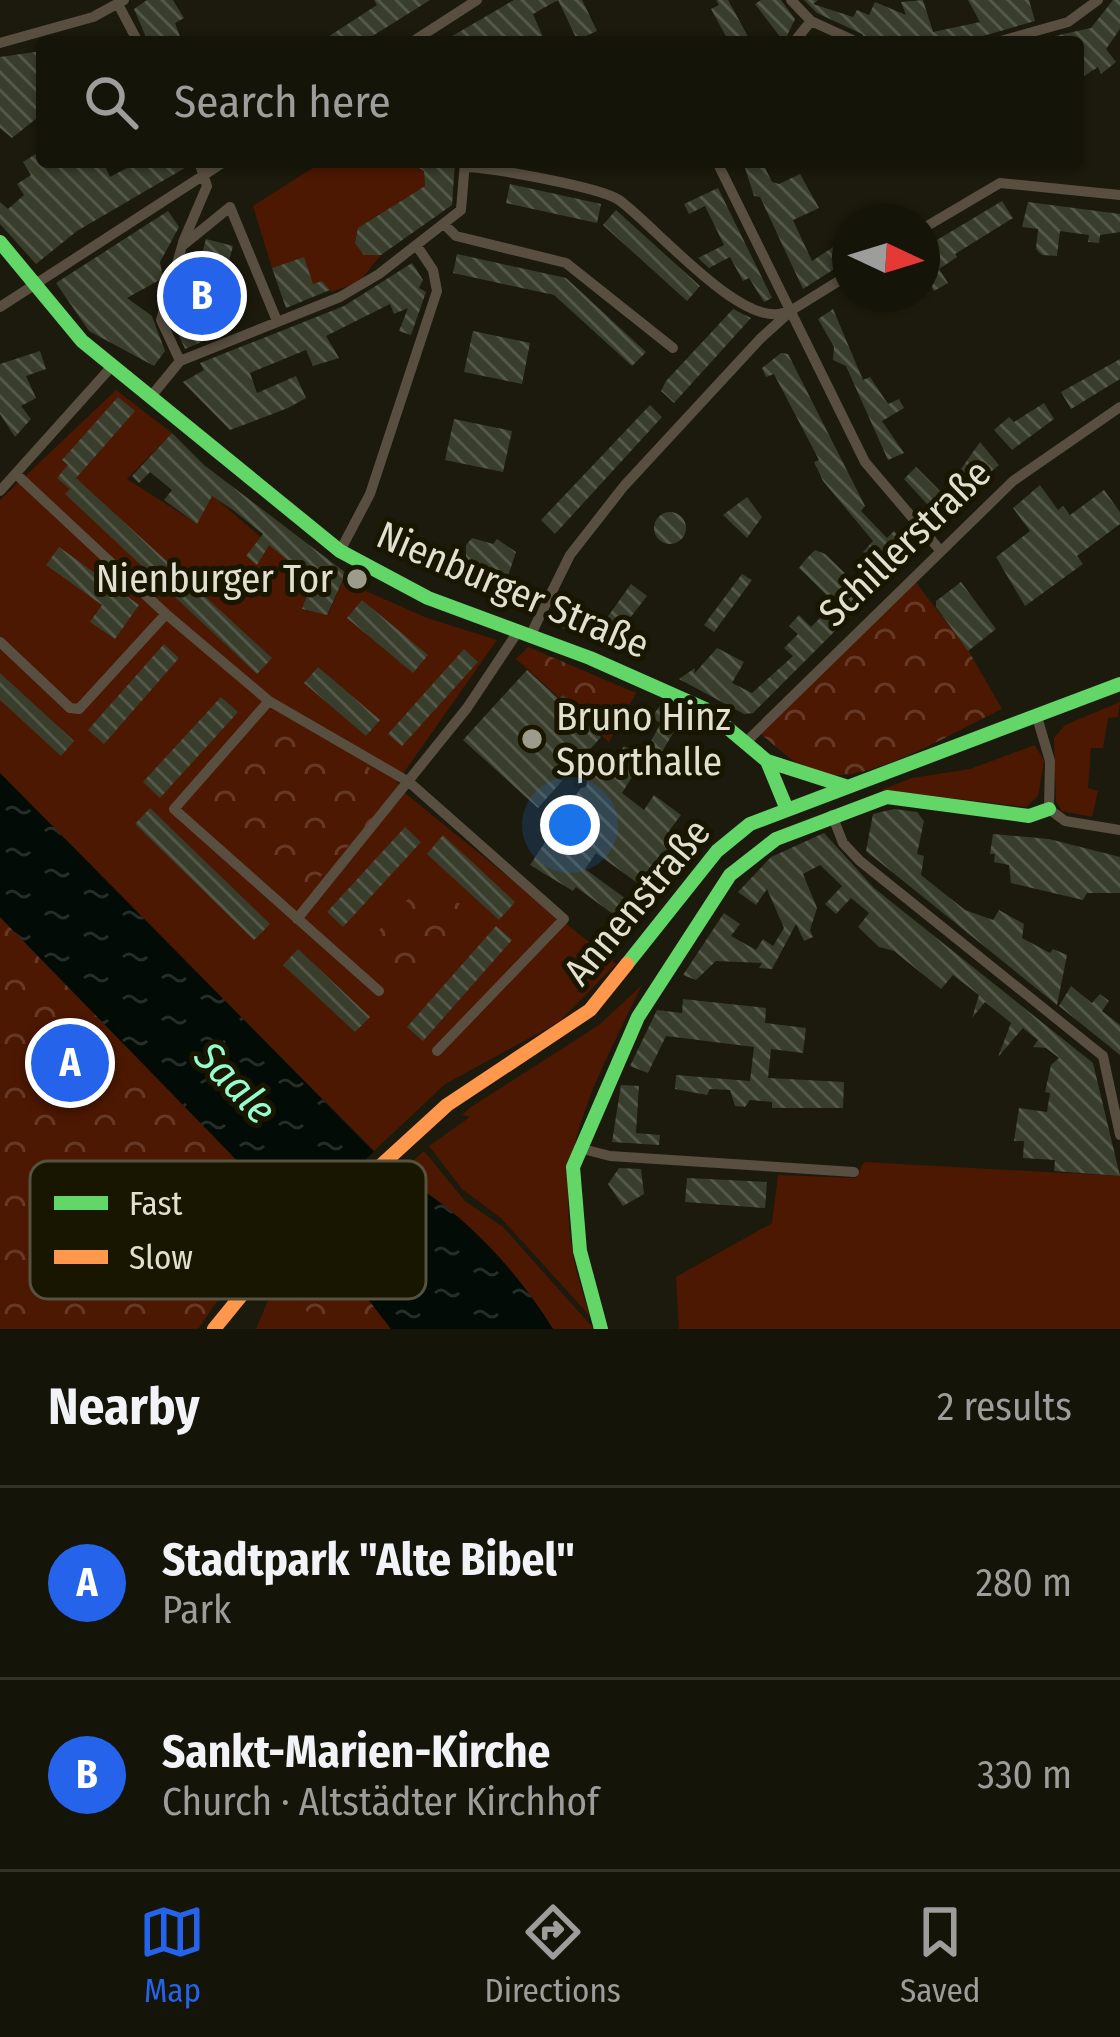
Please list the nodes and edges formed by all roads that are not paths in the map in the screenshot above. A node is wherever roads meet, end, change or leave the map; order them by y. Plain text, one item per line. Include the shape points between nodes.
1 (477, 0) edge
2 (791, 0) edge
3 (1098, 0) edge
4 (121, 2) edge
5 (811, 21) junction
6 (135, 36) edge
7 (431, 36) edge
8 (799, 36) edge
9 (844, 36) edge
10 (1018, 36) edge
11 (0, 43) edge
12 (465, 168) edge
13 (483, 168) edge
14 (720, 168) edge
15 (204, 174) edge
16 (1120, 195) edge
17 (230, 207) junction
18 (940, 218) edge
19 (445, 225) junction
20 (0, 242) edge
21 (182, 246) junction
22 (417, 246) junction
23 (34, 280) junction
24 (832, 285) edge
25 (0, 307) edge
26 (792, 310) junction
27 (277, 321) junction
28 (673, 348) dead end
29 (180, 362) junction
30 (113, 365) junction
31 (153, 394) junction
32 (1120, 407) edge
33 (17, 475) junction
34 (0, 491) edge
35 (939, 549) junction
36 (340, 551) junction
37 (166, 614) junction
38 (525, 632) junction
39 (0, 642) edge
40 (1120, 684) edge
41 (269, 701) junction
42 (1036, 717) junction
43 (747, 741) junction
44 (766, 761) junction
45 (409, 782) junction
46 (845, 786) junction
47 (786, 807) junction
48 (1049, 809) junction
49 (832, 814) junction
50 (1120, 830) edge
51 (297, 919) junction
52 (379, 991) dead end
53 (437, 1051) dead end
54 (1120, 1135) edge
55 (580, 1148) junction
56 (386, 1161) edge
57 (854, 1172) dead end
58 (241, 1299) edge
59 (214, 1329) edge
60 (602, 1329) edge

1 - 7 street
2 - 5 street
3 - 10 street via 1068,22
4 - 6 street
4 - 11 street
5 - 8 street
5 - 9 street
12 - 19 street via 464,206
13 - 26 street via 616,197 760,314
14 - 26 street
15 - 17 street
15 - 21 street
15 - 23 street
16 - 18 street via 1000,183
17 - 21 street
17 - 27 street
19 - 22 street
19 - 28 street via 456,236 566,263
20 - 23 street, Nienburger Straße
21 - 29 street via 161,320
22 - 27 street via 340,296
22 - 36 street via 436,291 370,494
23 - 25 street
23 - 30 street, Nienburger Straße via 70,334
24 - 26 street
26 - 35 street via 865,462
26 - 38 street via 602,511
27 - 29 street
29 - 31 street
30 - 31 street, Nienburger Straße
30 - 33 street
31 - 36 street, Nienburger Straße
32 - 35 street, Schillerstraße via 1045,454
33 - 34 street
33 - 37 street
35 - 43 street, Schillerstraße
36 - 38 street, Nienburger Straße via 428,598
37 - 39 street via 79,709
37 - 41 street
38 - 43 street, Nienburger Straße via 676,693
38 - 45 street
40 - 42 street, Annenstraße
41 - 45 street
41 - 51 street via 174,809
42 - 46 street, Annenstraße
42 - 48 street via 1050,761
43 - 44 street, Nienburger Straße
44 - 46 street, Nienburger Straße
44 - 47 street, Nienburger Straße
45 - 51 street
45 - 53 street via 564,919
46 - 47 street, Annenstraße
47 - 56 street, Annenstraße via 717,851 590,1010 459,1095
48 - 49 street via 1029,816 886,797
48 - 50 street via 1065,821
49 - 54 street via 860,861 1103,1056
49 - 55 street via 776,839 730,875 638,1017
51 - 52 street
55 - 57 street
55 - 60 street via 573,1166 576,1223
58 - 59 street, Annenstraße

